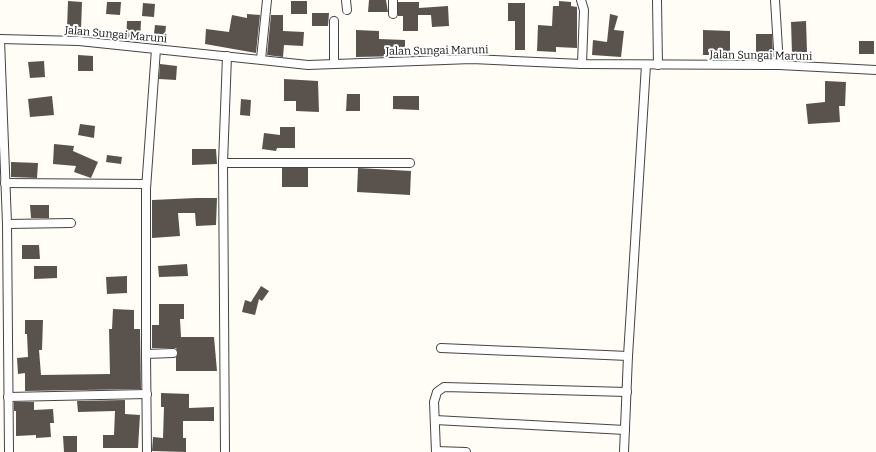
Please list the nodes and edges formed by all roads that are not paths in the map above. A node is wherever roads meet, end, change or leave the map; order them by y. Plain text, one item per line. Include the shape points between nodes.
1 (267, 0) edge
2 (346, 0) edge
3 (393, 0) edge
4 (581, 0) edge
5 (657, 0) edge
6 (775, 0) edge
7 (347, 10) dead end
8 (393, 14) dead end
9 (334, 21) dead end
10 (0, 40) edge
11 (156, 49) junction
12 (227, 56) junction
13 (261, 59) junction
14 (334, 64) junction
15 (582, 64) junction
16 (646, 65) junction
17 (658, 65) junction
18 (779, 65) junction
19 (876, 70) edge
20 (223, 163) junction
21 (410, 163) dead end
22 (5, 183) junction
23 (146, 184) junction
24 (71, 223) dead end
25 (7, 224) junction
26 (442, 348) dead end
27 (146, 354) junction
28 (172, 354) dead end
29 (628, 356) junction
30 (627, 392) junction
31 (147, 394) junction
32 (8, 397) junction
33 (435, 420) junction
34 (625, 430) junction
35 (436, 451) edge
36 (8, 452) edge
37 (147, 452) edge
38 (226, 452) edge
39 (466, 452) edge
40 (624, 452) edge

1 - 13 street
2 - 7 street
3 - 8 street
4 - 15 street via 584,10
5 - 17 street
6 - 18 street
9 - 14 street
10 - 11 street, Jalan Sungai Maruni via 78,41
10 - 22 street
11 - 12 street, Jalan Sungai Maruni
11 - 23 street
12 - 13 street, Jalan Sungai Maruni
12 - 20 street
13 - 14 street, Jalan Sungai Maruni via 308,65
14 - 15 street, Jalan Sungai Maruni via 472,59
15 - 16 street, Jalan Sungai Maruni
16 - 17 street, Jalan Sungai Maruni
16 - 29 street
17 - 18 street, Jalan Sungai Maruni
18 - 19 street, Jalan Sungai Maruni
20 - 21 street
20 - 38 street
22 - 23 street
22 - 25 street
23 - 27 street
24 - 25 street
25 - 32 street
26 - 29 street
27 - 28 street
27 - 31 street
29 - 30 street
30 - 33 street via 444,387 437,392 434,402
30 - 34 street
31 - 32 street
31 - 37 street
32 - 36 street
33 - 34 street
33 - 35 street
34 - 40 street
35 - 39 street

